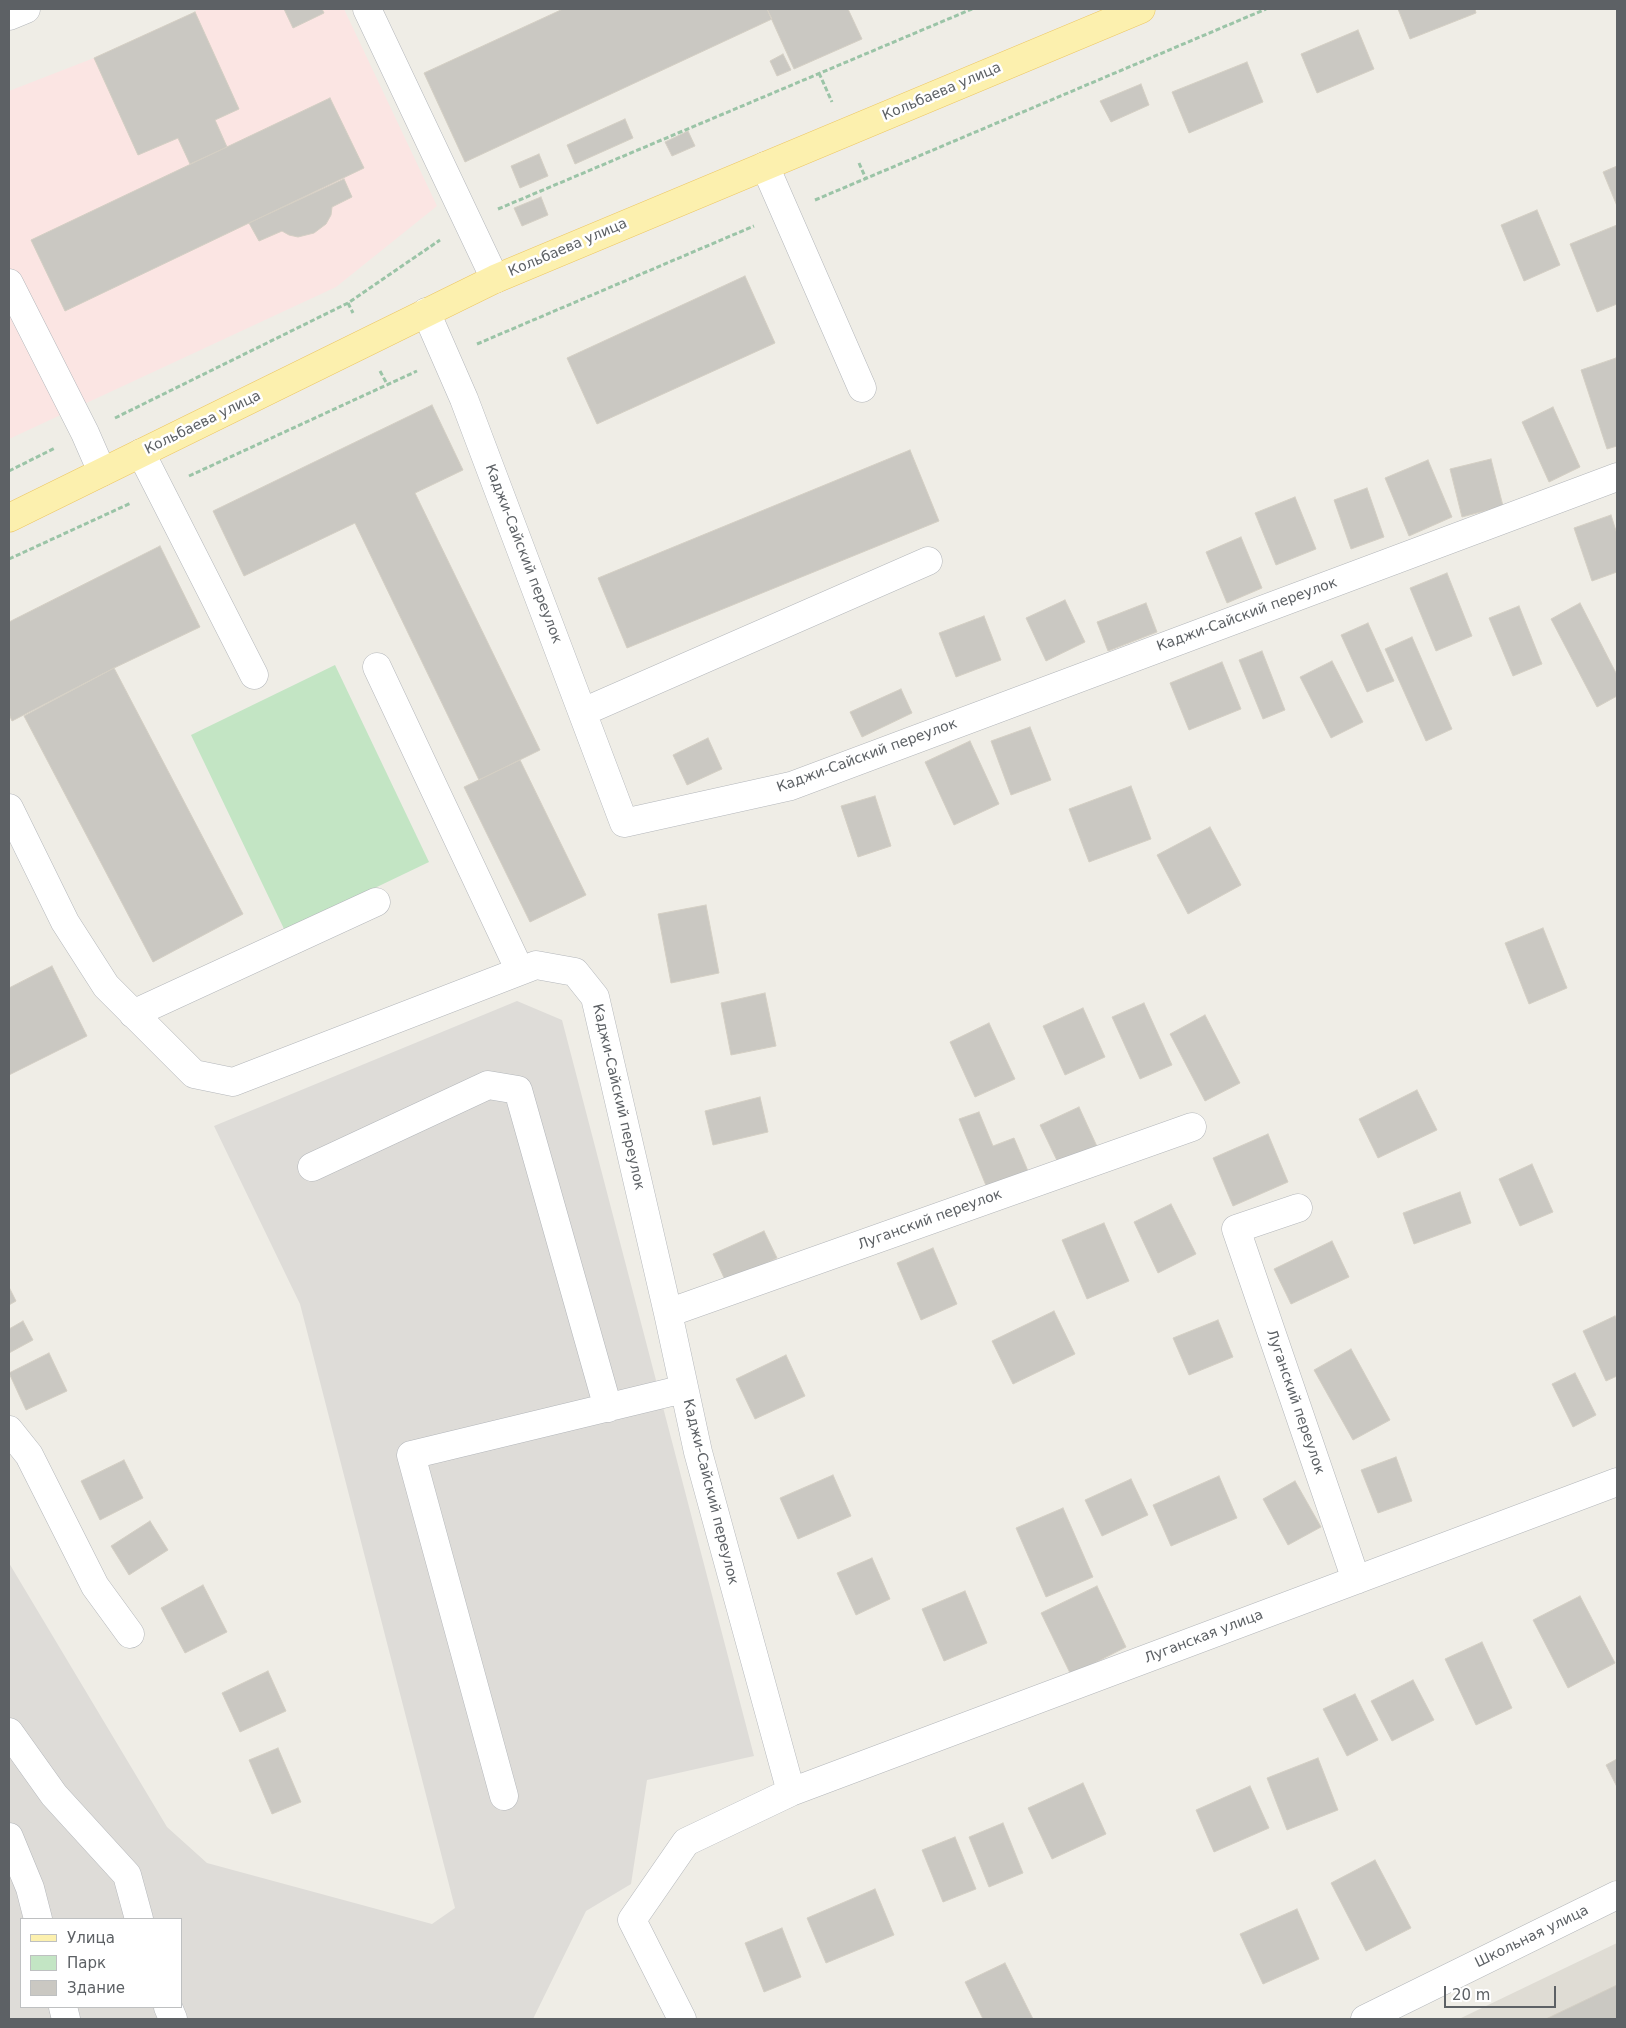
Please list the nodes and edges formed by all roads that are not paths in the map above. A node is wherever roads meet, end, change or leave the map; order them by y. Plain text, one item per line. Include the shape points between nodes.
1 (26, 9) edge
2 (367, 9) edge
3 (1141, 9) edge
4 (9, 16) edge
5 (765, 166) junction
6 (495, 279) junction
7 (9, 283) edge
8 (426, 312) junction
9 (862, 388) dead end
10 (141, 453) junction
11 (102, 472) junction
12 (1617, 477) edge
13 (9, 518) edge
14 (928, 561) dead end
15 (377, 667) dead end
16 (254, 675) dead end
17 (583, 712) junction
18 (9, 808) edge
19 (376, 902) dead end
20 (520, 971) junction
21 (133, 1014) junction
22 (1192, 1127) dead end
23 (312, 1167) dead end
24 (1298, 1208) dead end
25 (668, 1313) junction
26 (684, 1389) junction
27 (608, 1408) junction
28 (9, 1430) edge
29 (1617, 1482) edge
30 (1356, 1580) junction
31 (130, 1634) dead end
32 (9, 1732) edge
33 (791, 1792) junction
34 (504, 1796) dead end
35 (9, 1837) edge
36 (1617, 1895) edge
37 (38, 1918) edge
38 (139, 1918) edge
39 (682, 2019) edge
40 (1365, 2019) edge

1 - 4 street
2 - 6 street
3 - 5 main road, Кольбаева улица
5 - 6 main road, Кольбаева улица
5 - 9 street
6 - 8 main road, Кольбаева улица
7 - 11 street
8 - 10 main road, Кольбаева улица
8 - 17 street, Каджи-Сайский переулок via 464,399
10 - 11 main road, Кольбаева улица
10 - 16 street
11 - 13 main road, Кольбаева улица
12 - 17 street, Каджи-Сайский переулок via 782,788 624,823
14 - 17 street
15 - 20 street
18 - 21 street, Каджи-Сайский переулок via 65,922 106,986
19 - 21 street
20 - 21 street, Каджи-Сайский переулок via 233,1082 194,1074
20 - 25 street, Каджи-Сайский переулок via 536,965 575,972 596,997
22 - 25 street, Луганский переулок
23 - 27 street via 488,1085 518,1090
24 - 30 street, Луганский переулок via 1236,1229
25 - 26 street, Каджи-Сайский переулок
26 - 27 street
26 - 33 street, Каджи-Сайский переулок via 698,1452
27 - 34 street via 412,1455
28 - 31 street via 29,1455 95,1586
29 - 30 street, Луганская улица
30 - 33 street, Луганская улица
32 - 38 street via 54,1795 127,1875
33 - 39 street, Луганская улица via 686,1842 632,1920
35 - 37 street via 30,1888
36 - 40 street, Школьная улица

